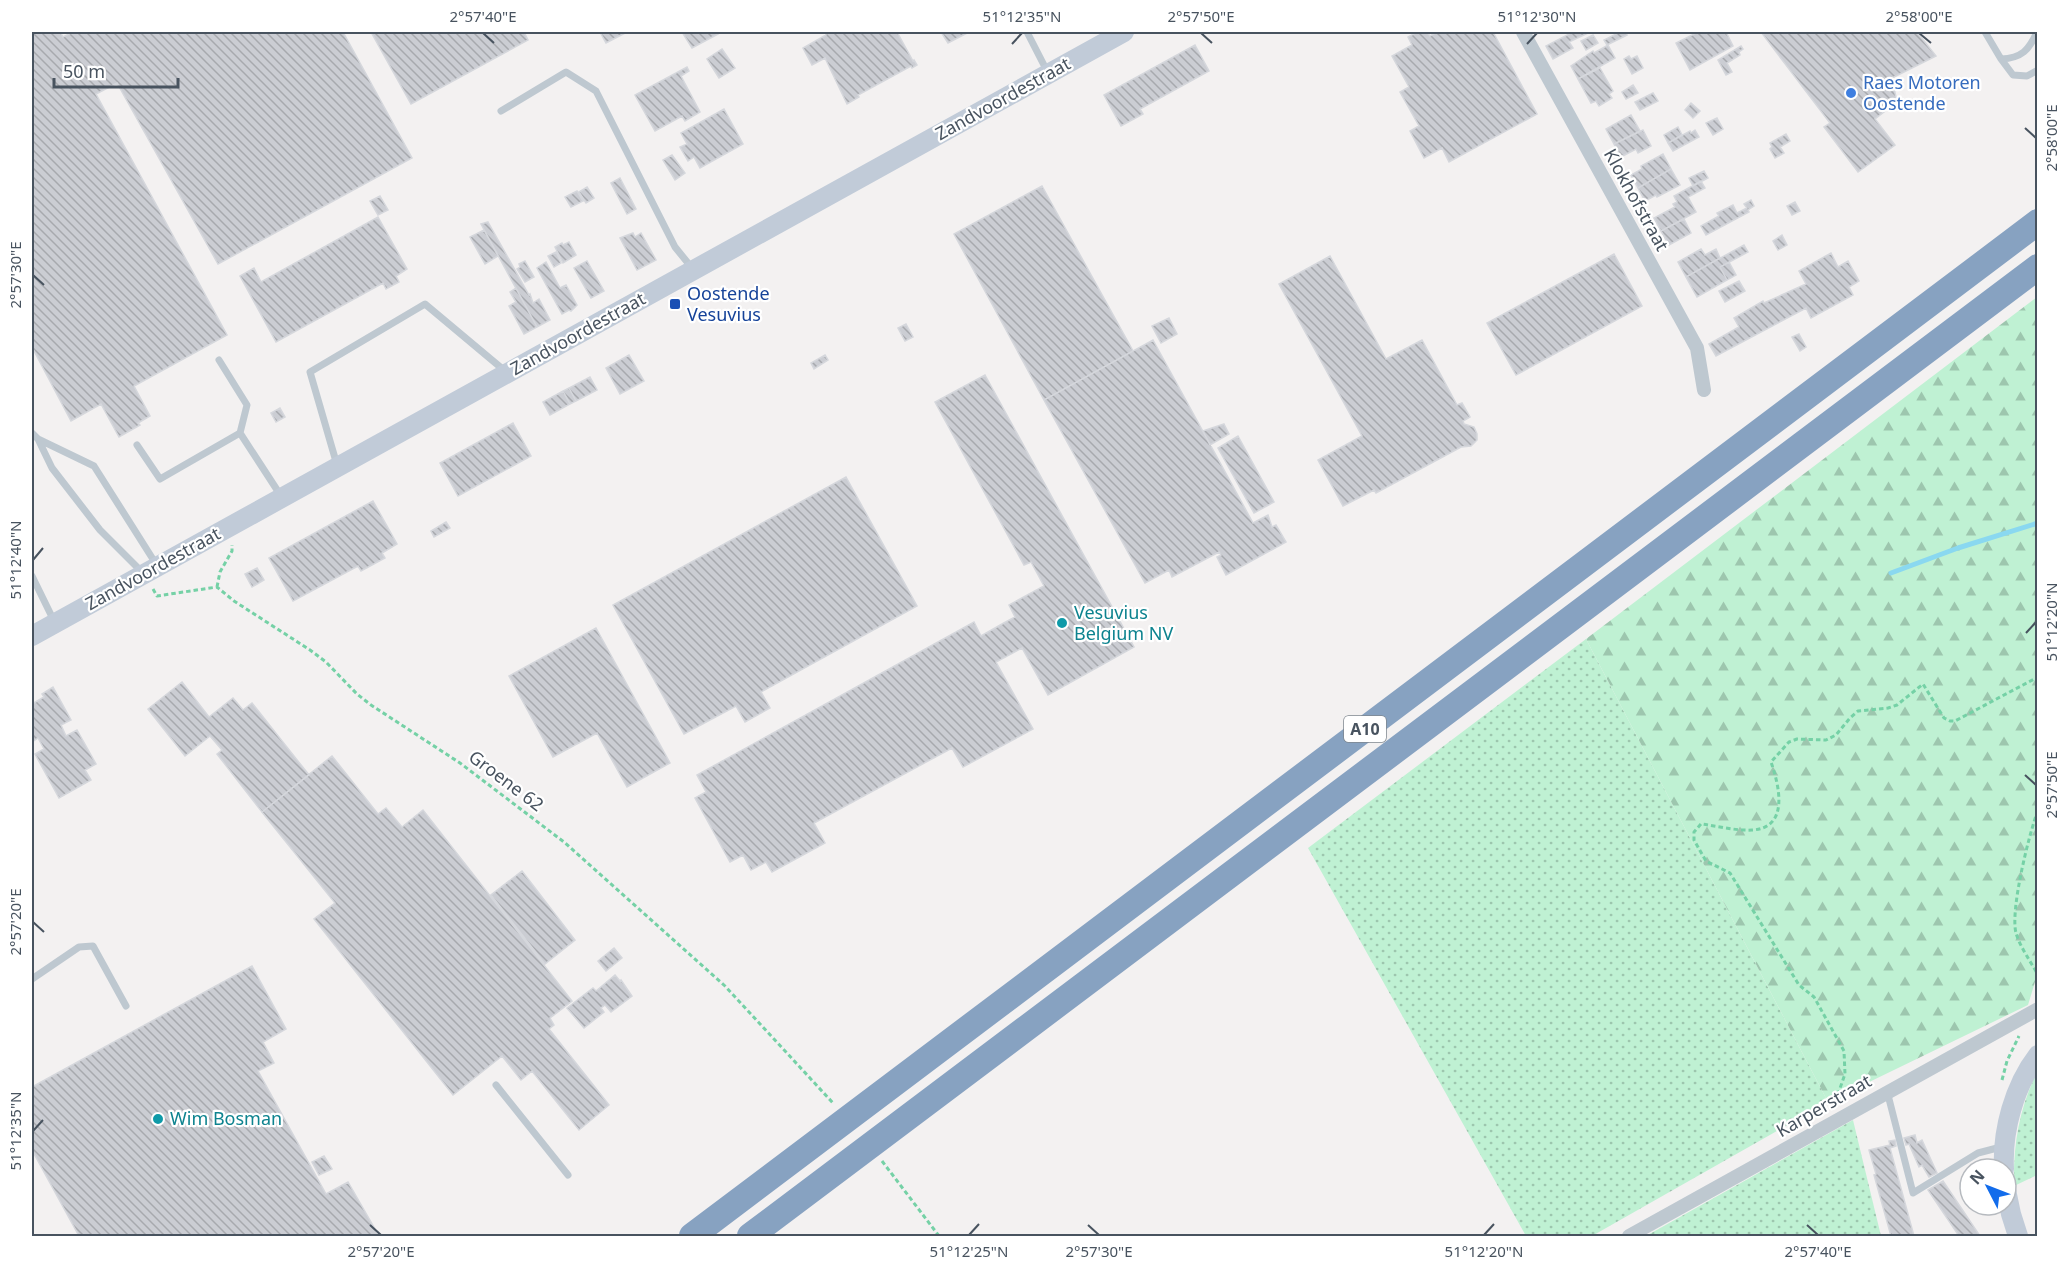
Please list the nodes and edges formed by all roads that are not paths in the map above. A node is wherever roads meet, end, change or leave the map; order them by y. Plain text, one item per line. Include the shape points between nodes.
1 (1026, 32) edge
2 (1124, 32) edge
3 (1523, 32) edge
4 (1985, 32) edge
5 (2037, 32) edge
6 (2001, 59) junction
7 (2037, 70) edge
8 (1048, 74) junction
9 (501, 111) dead end
10 (2037, 222) edge
11 (2037, 267) edge
12 (694, 270) junction
13 (219, 360) dead end
14 (507, 373) junction
15 (1704, 390) dead end
16 (32, 433) edge
17 (240, 433) junction
18 (38, 439) junction
19 (137, 445) dead end
20 (338, 467) junction
21 (283, 498) junction
22 (152, 571) junction
23 (32, 576) edge
24 (55, 623) junction
25 (32, 636) edge
26 (32, 979) edge
27 (126, 1006) dead end
28 (2037, 1009) edge
29 (2037, 1055) edge
30 (496, 1085) dead end
31 (1887, 1091) junction
32 (2005, 1146) junction
33 (2005, 1157) edge
34 (568, 1175) dead end
35 (2012, 1217) edge
36 (692, 1236) edge
37 (750, 1236) edge
38 (1629, 1236) edge
39 (2018, 1236) edge

1 - 8 lane
2 - 8 main road, Zandvoordestraat
3 - 15 street, Klokhofstraat via 1697,348
4 - 6 lane
5 - 6 lane via 2030,48
6 - 7 lane via 2013,75 2027,76
8 - 12 main road, Zandvoordestraat
9 - 12 lane via 566,72 596,91 675,247
10 - 36 highway, A10
11 - 37 highway, A10
12 - 14 main road, Zandvoordestraat
13 - 17 lane via 247,405
14 - 20 main road, Zandvoordestraat
14 - 20 lane via 425,304 310,372
16 - 18 lane
17 - 19 lane via 160,479
17 - 21 lane
18 - 22 lane via 52,468 100,530
18 - 22 lane via 94,466
20 - 21 main road, Zandvoordestraat
21 - 22 main road, Zandvoordestraat
22 - 24 main road, Zandvoordestraat
23 - 24 lane
24 - 25 main road, Zandvoordestraat
26 - 27 lane via 80,947 93,946
28 - 31 street, Karperstraat
29 - 32 main road via 2013,1105
30 - 34 lane
31 - 32 lane via 1913,1193 1978,1153
31 - 38 street, Karperstraat
32 - 33 main road
35 - 39 main road

